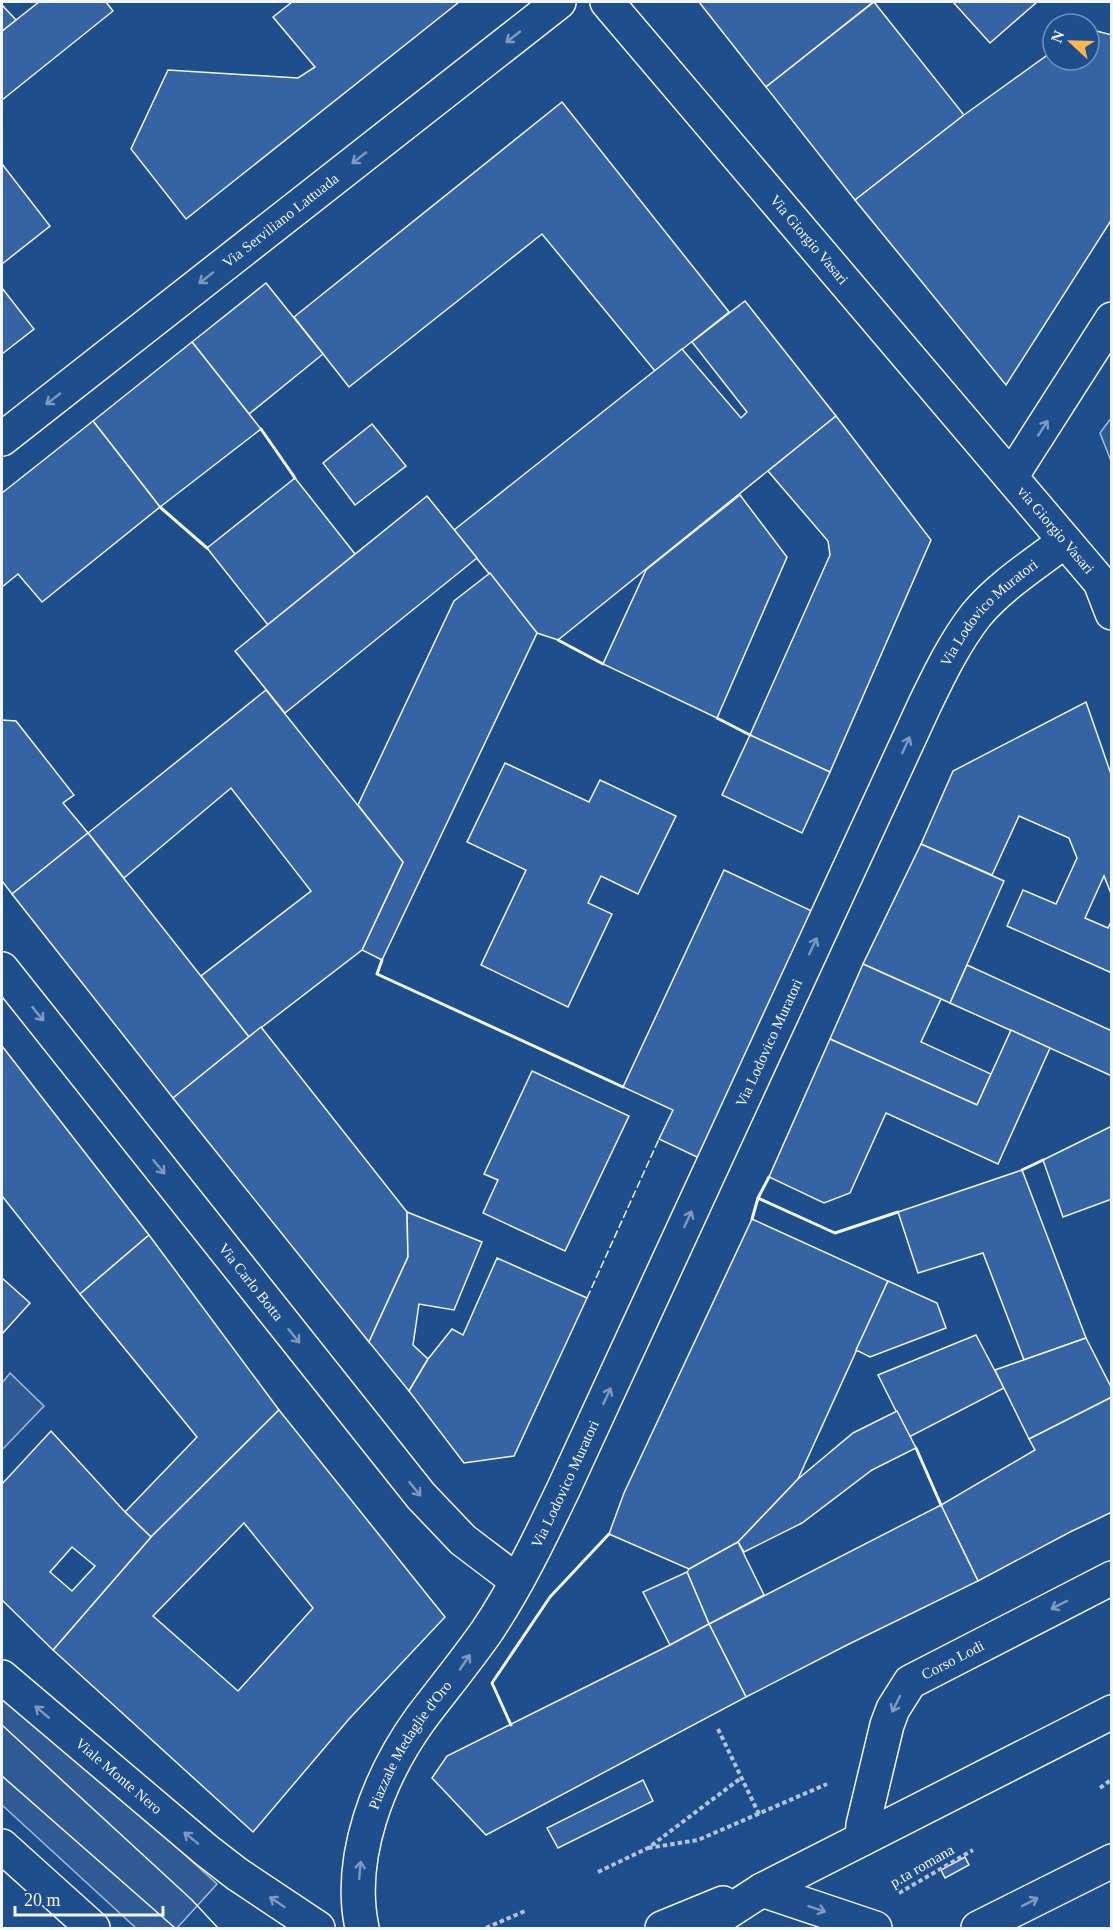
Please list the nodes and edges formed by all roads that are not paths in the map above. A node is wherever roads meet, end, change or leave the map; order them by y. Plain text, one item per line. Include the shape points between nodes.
1 (559, 2) edge
2 (607, 2) edge
3 (1112, 319) edge
4 (2, 439) edge
5 (1011, 477) junction
6 (1065, 541) junction
7 (1112, 613) edge
8 (2, 969) edge
9 (1112, 1578) edge
10 (517, 1581) junction
11 (2, 1677) edge
12 (1112, 1712) edge
13 (862, 1839) junction
14 (2, 1846) edge
15 (1112, 1861) edge
16 (762, 1890) junction
17 (707, 1927) edge
18 (93, 1929) edge
19 (318, 1929) edge
20 (362, 1929) edge
21 (662, 1929) edge
22 (875, 1929) edge
23 (978, 1929) edge

1 -> 4 street, Via Serviliano Lattuada
2 - 5 street, Via Giorgio Vasari
5 -> 3 street
5 - 6 street, via Giorgio Vasari
6 - 7 street, via Giorgio Vasari via 1100,582
10 -> 6 street, Via Lodovico Muratori via 564,1490 942,670 958,641 998,592
8 -> 10 street, Via Carlo Botta via 421,1496 464,1540
9 -> 13 street, Corso Lodi via 910,1682 887,1725
20 -> 10 street, Piazzale Medaglie d'Oro via 358,1888 363,1847 389,1772 420,1720 460,1670
19 -> 11 street, Viale Monte Nero via 237,1874
12 - 13 street
13 - 16 street
14 - 18 street
23 -> 15 street
16 - 17 street
16 - 21 street
16 -> 22 street

